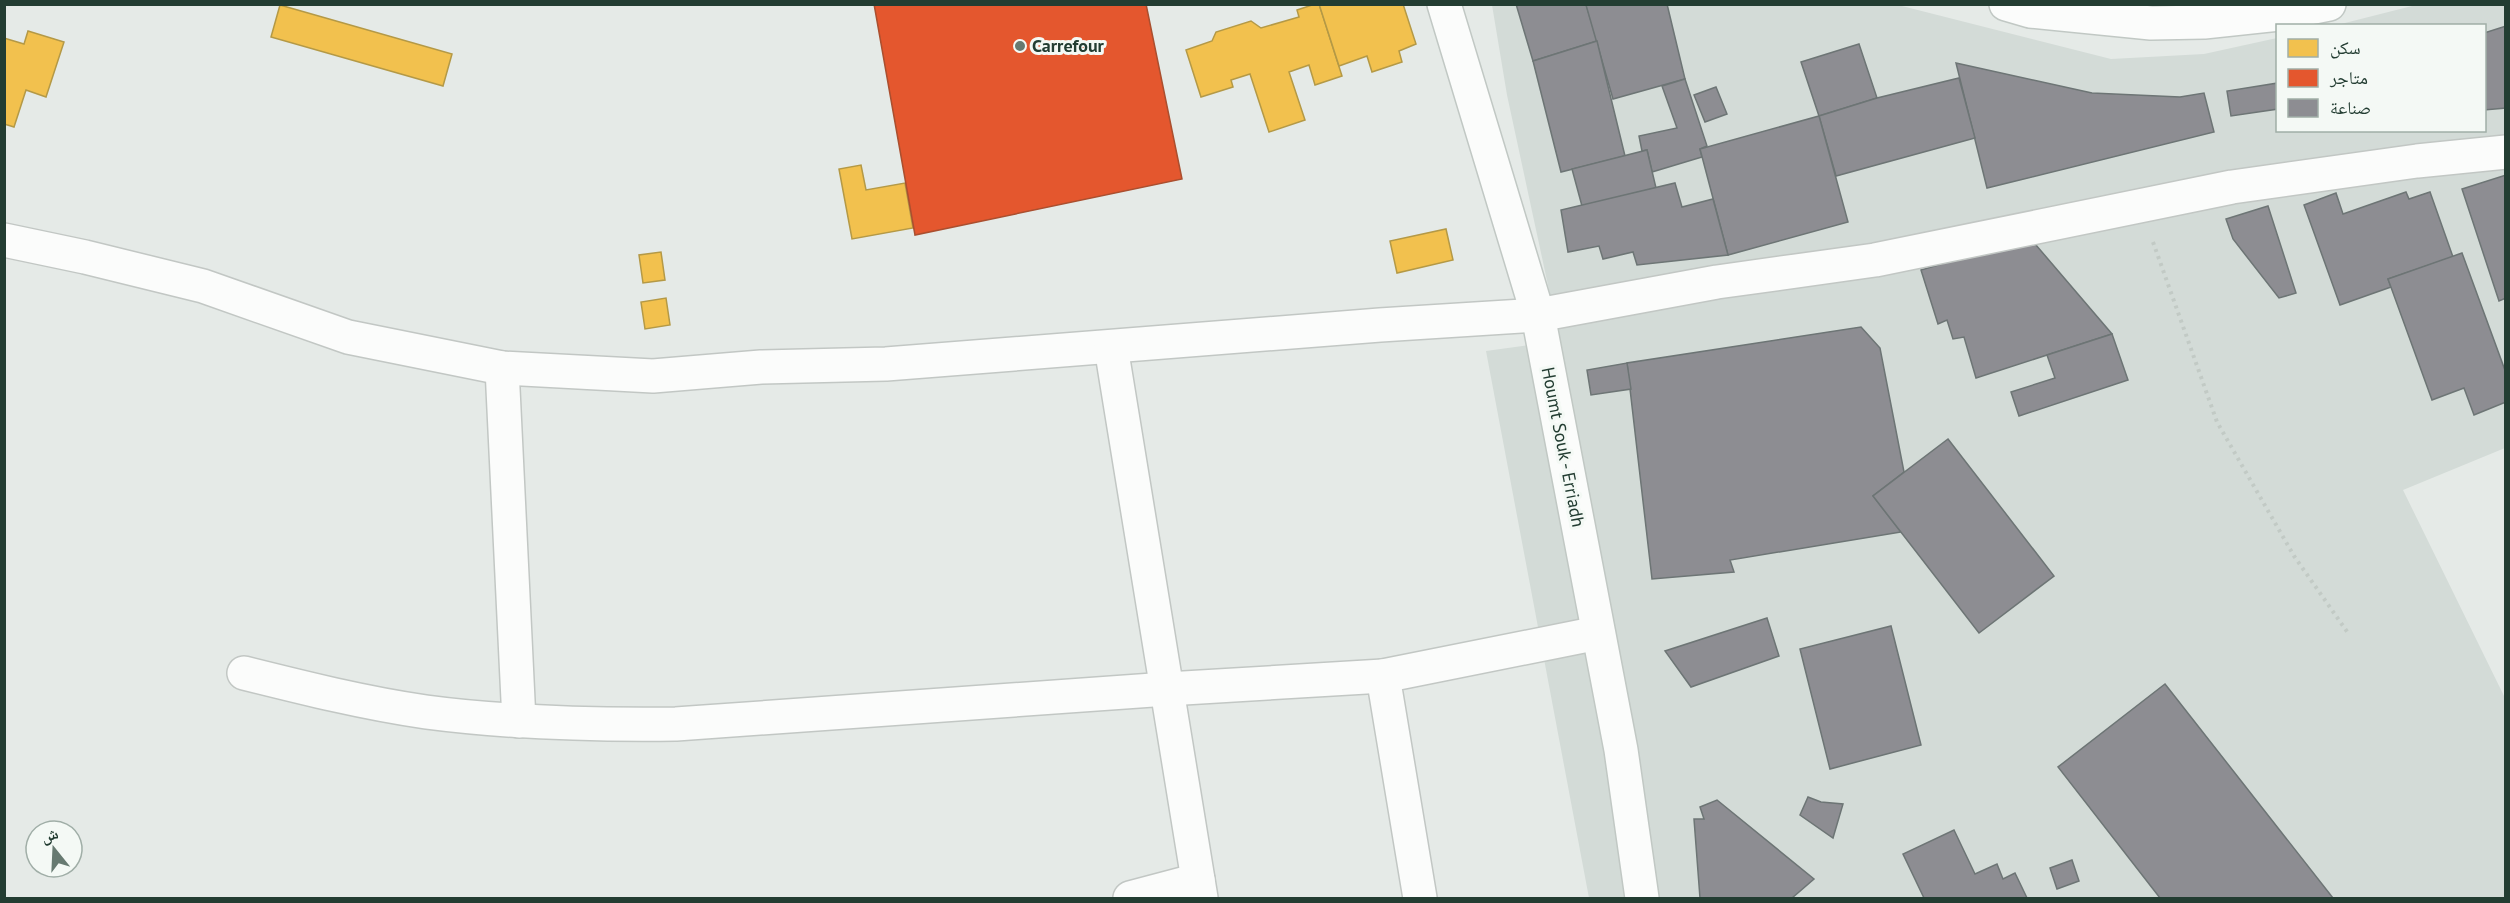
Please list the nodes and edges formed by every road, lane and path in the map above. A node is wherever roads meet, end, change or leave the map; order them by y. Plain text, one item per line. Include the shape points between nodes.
1 (1444, 4) edge
2 (2006, 4) edge
3 (2329, 4) edge
4 (2147, 14) edge
5 (2505, 152) edge
6 (2140, 204) junction
7 (4, 240) edge
8 (1538, 315) junction
9 (1111, 347) junction
10 (502, 368) junction
11 (1598, 633) junction
12 (2348, 633) dead end
13 (244, 673) dead end
14 (1383, 676) junction
15 (1167, 688) junction
16 (519, 722) junction
17 (1200, 890) edge
18 (1130, 898) edge
19 (1420, 898) edge
20 (1642, 898) edge

1 - 8 street, Houmt Souk - Erriadh
2 - 4 street via 2030,11
3 - 4 street via 2204,22
5 - 6 street via 2417,161
6 - 8 street via 1875,260 1717,282
6 - 12 path via 2217,422 2294,556
7 - 10 street via 203,286 348,337
8 - 9 street
8 - 11 street, Houmt Souk - Erriadh
9 - 10 street via 654,376
9 - 15 street
10 - 16 street
11 - 14 street
11 - 20 street, Houmt Souk - Erriadh via 1621,750
13 - 16 street via 334,696 426,712
14 - 15 street
14 - 19 street
15 - 16 street via 676,724
15 - 17 street
17 - 18 street

